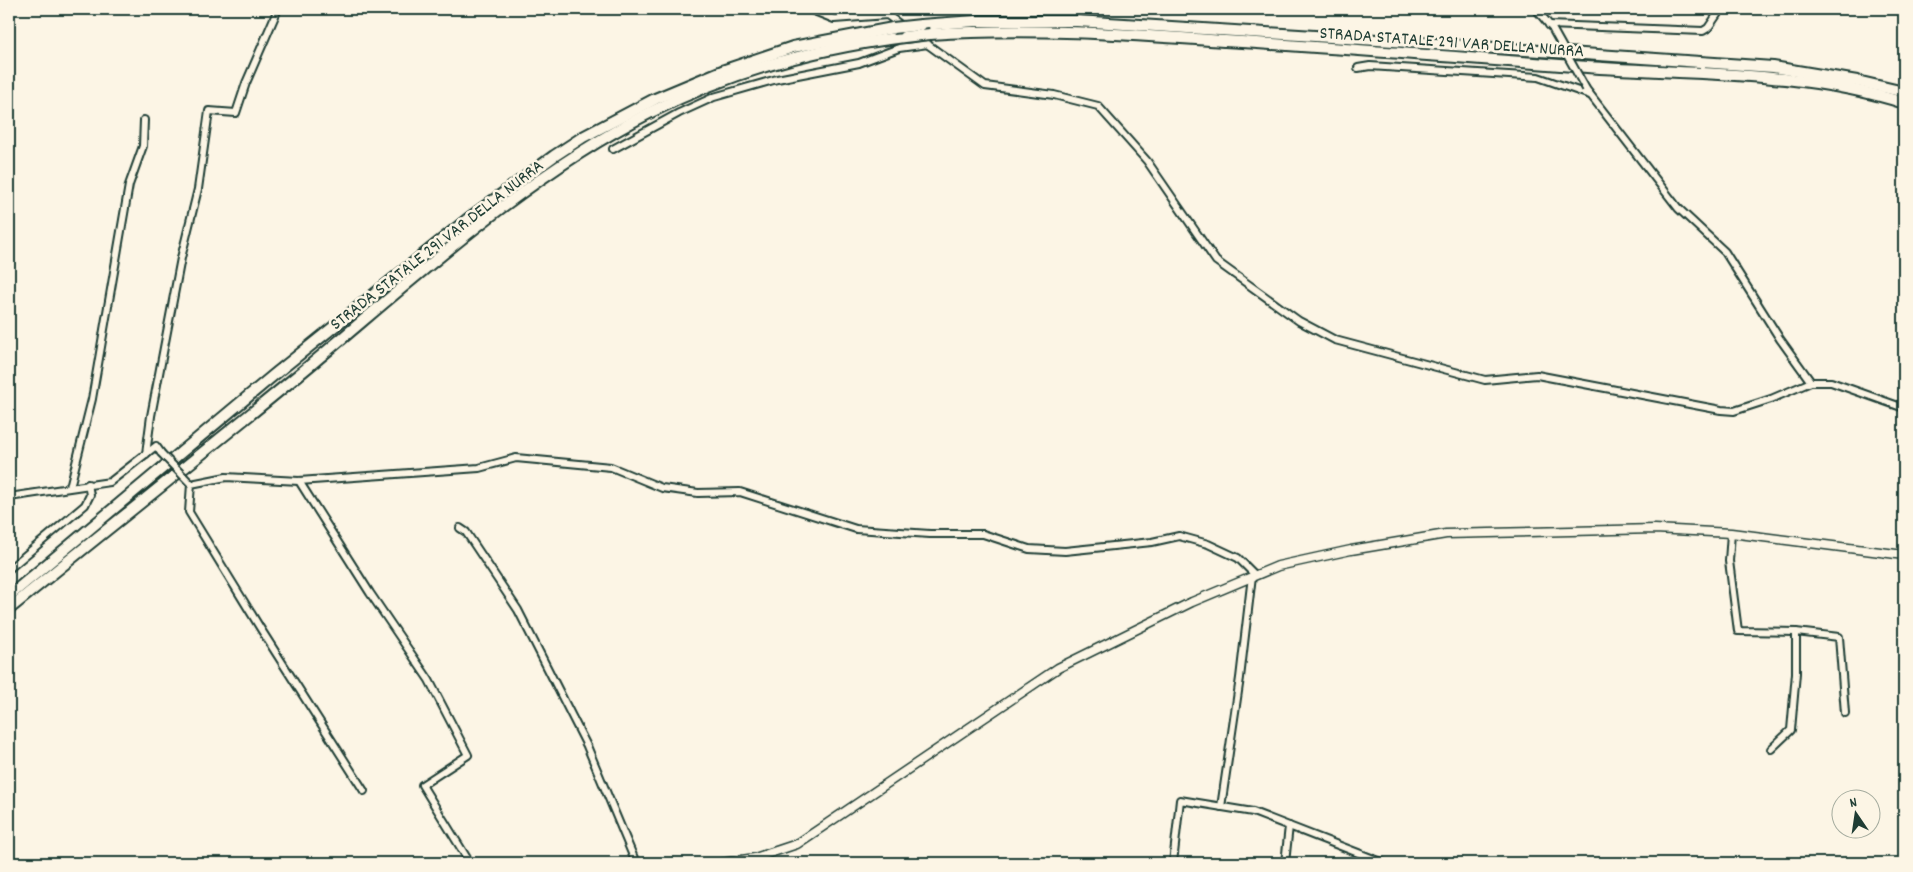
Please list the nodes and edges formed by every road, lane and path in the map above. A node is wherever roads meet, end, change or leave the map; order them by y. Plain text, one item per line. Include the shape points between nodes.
1 (278, 9) edge
2 (809, 9) edge
3 (1536, 9) edge
4 (1721, 9) edge
5 (1551, 27) junction
6 (929, 39) junction
7 (1358, 68) dead end
8 (1590, 95) junction
9 (1900, 96) edge
10 (144, 120) dead end
11 (614, 149) dead end
12 (1811, 382) junction
13 (1904, 408) edge
14 (146, 454) junction
15 (299, 481) junction
16 (88, 484) junction
17 (190, 484) junction
18 (70, 487) junction
19 (9, 497) edge
20 (460, 528) dead end
21 (1731, 533) junction
22 (1904, 555) edge
23 (9, 569) edge
24 (1253, 575) junction
25 (9, 596) edge
26 (9, 609) edge
27 (1796, 632) junction
28 (1845, 713) dead end
29 (1771, 748) dead end
30 (364, 791) dead end
31 (1221, 807) junction
32 (1289, 826) junction
33 (470, 863) edge
34 (636, 863) edge
35 (722, 863) edge
36 (1173, 863) edge
37 (1285, 863) edge
38 (1384, 863) edge

1 - 14 street via 236,113 209,111 198,189 181,258
2 - 6 street via 834,19 887,15
3 - 5 street
4 - 5 street via 1703,31
5 - 8 street, bridge
6 - 9 highway, STRADA STATALE 291 VAR DELLA NURRA via 984,31 1103,33 1765,77
6 - 11 street via 859,63 777,79 714,97
6 - 12 street via 985,86 1054,95 1098,106 1154,171 1216,261 1298,321 1335,340 1485,380 1537,375 1721,410 1734,411
6 - 26 highway, STRADA STATALE 291 VAR DELLA NURRA, bridge via 904,37 840,47 726,80 650,112 560,166 476,229
7 - 8 street via 1370,66 1538,77
8 - 12 street via 1678,208 1725,252
9 - 25 highway, STRADA STATALE 291 VAR DELLA NURRA, bridge via 1831,76 1773,67 1149,25 975,21 894,28 793,47 654,99 554,156 468,219 282,368
10 - 18 street via 143,146 130,185 92,399
12 - 13 street via 1831,382
14 - 16 street via 110,482
14 - 17 street, bridge via 156,446
15 - 17 street via 226,477
15 - 24 street via 479,468 516,458 582,464 610,467 662,488 698,493 740,492 856,529 984,534 1029,549 1065,551 1179,536 1208,544 1238,558
15 - 33 street via 429,680 468,755 422,785
16 - 18 street
16 - 23 street via 90,496 85,505
17 - 30 street via 189,512
18 - 19 street
20 - 34 street via 466,532 518,610 587,746
21 - 22 street
21 - 24 street via 1655,529 1446,534 1351,550 1278,566
21 - 27 street via 1730,561 1738,631
24 - 31 street
24 - 35 street via 1058,668 797,844 755,858
27 - 28 street via 1841,638
27 - 29 street via 1791,730
31 - 32 street via 1253,812
31 - 36 street via 1180,800
32 - 37 street
32 - 38 street

